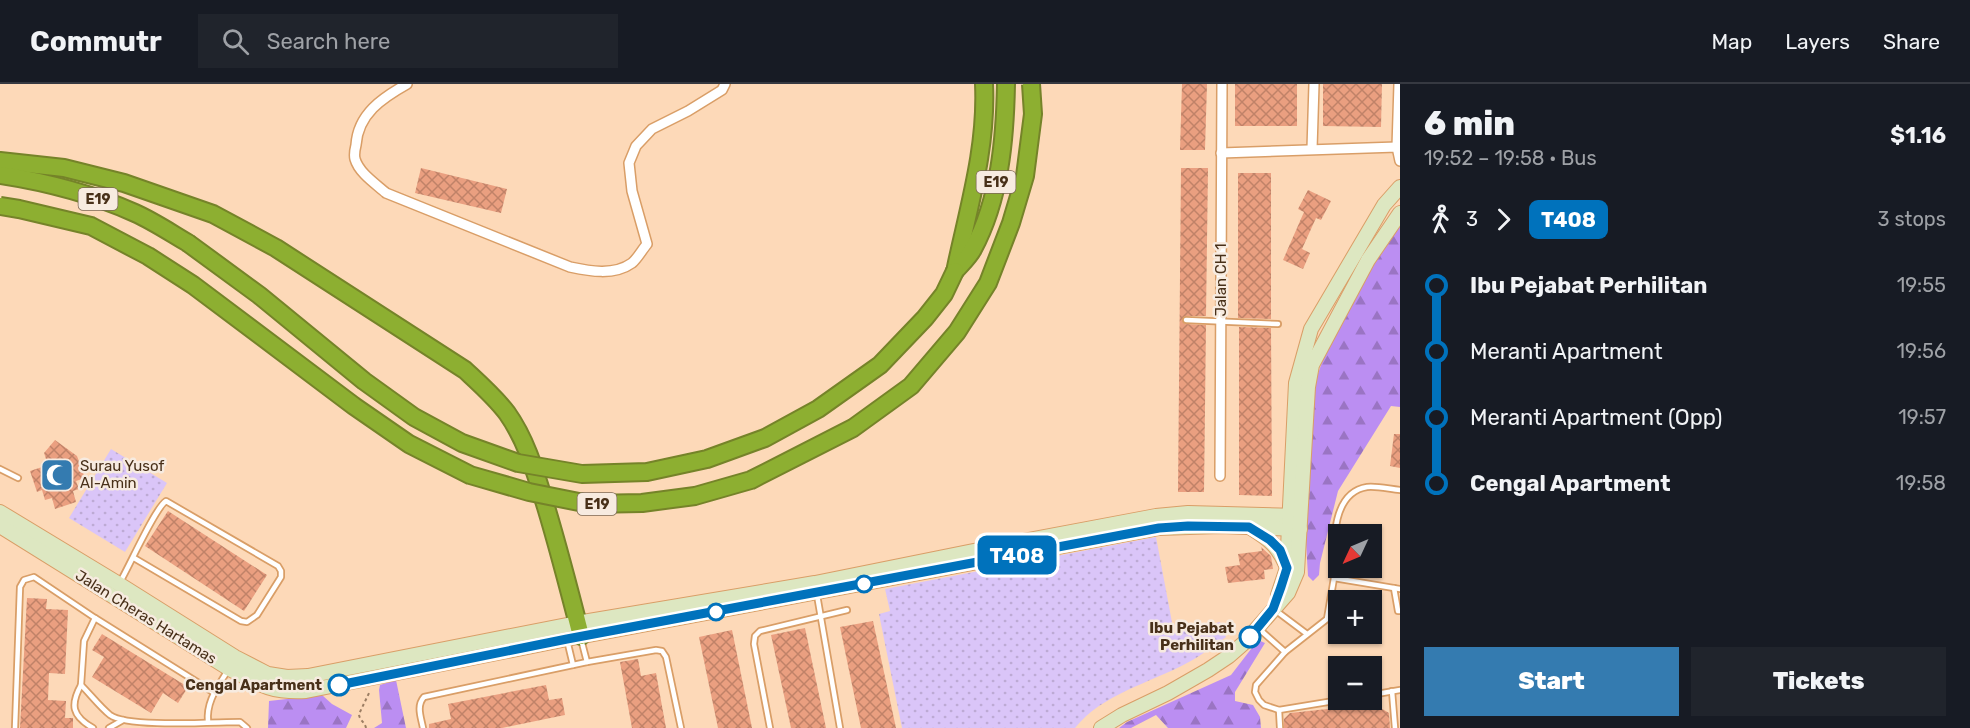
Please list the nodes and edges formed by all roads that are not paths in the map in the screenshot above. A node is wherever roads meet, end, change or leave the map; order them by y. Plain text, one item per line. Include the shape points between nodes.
1 (407, 84) edge
2 (725, 84) edge
3 (984, 84) edge
4 (1006, 84) edge
5 (1031, 84) edge
6 (1222, 84) edge
7 (1314, 84) edge
8 (1399, 84) edge
9 (1398, 147) edge
10 (1312, 149) junction
11 (1221, 153) junction
12 (0, 161) edge
13 (1400, 162) edge
14 (0, 175) edge
15 (1400, 187) edge
16 (0, 206) edge
17 (1400, 213) edge
18 (955, 271) junction
19 (1186, 320) dead end
20 (1220, 322) junction
21 (1278, 324) dead end
22 (0, 469) edge
23 (1220, 476) dead end
24 (18, 478) dead end
25 (1400, 490) edge
26 (0, 512) edge
27 (1220, 520) junction
28 (1294, 522) junction
29 (1337, 524) edge
30 (0, 526) edge
31 (1249, 527) junction
32 (134, 558) junction
33 (1287, 568) junction
34 (1334, 578) joint
35 (816, 588) junction
36 (1397, 588) edge
37 (117, 590) junction
38 (1273, 609) junction
39 (847, 610) dead end
40 (1400, 611) edge
41 (820, 616) junction
42 (95, 618) junction
43 (1258, 628) junction
44 (572, 631) junction
45 (1306, 634) junction
46 (1285, 652) junction
47 (587, 662) junction
48 (232, 663) junction
49 (573, 665) junction
50 (81, 685) junction
51 (1400, 690) edge
52 (1392, 691) junction
53 (213, 692) junction
54 (1382, 693) edge
55 (1328, 702) edge
56 (1279, 710) junction
57 (123, 720) junction
58 (208, 722) junction
59 (15, 728) edge
60 (93, 728) edge
61 (110, 728) edge
62 (247, 728) edge
63 (423, 728) edge
64 (681, 728) edge
65 (770, 728) edge
66 (840, 728) edge
67 (1101, 728) edge
68 (1280, 728) edge
69 (1395, 728) edge

1 - 2 street via 381,99 361,124 355,158 364,173 386,194 570,267 595,272 618,270 632,263 647,244 632,191 629,163 636,146 652,129 688,111 722,90
3 - 18 highway via 984,129
4 - 18 highway, E19 via 1005,125 995,190 973,250
5 - 16 highway, E19, bridge via 1033,114 1025,176 988,283 957,332 912,386 853,428 751,480 695,495 642,503 589,504 470,475 409,444 148,256 91,226
6 - 11 street, Jalan CH 1
7 - 10 street
8 - 9 street
9 - 10 street
9 - 13 street
10 - 11 street
11 - 20 street, Jalan CH 1
12 - 44 highway via 64,168 124,183 213,214 276,248 465,370 507,413 524,442 554,532
14 - 18 highway, E19, bridge via 86,195 136,214 188,243 414,417 462,443 518,463 582,474 647,472 707,459 765,438 818,409 880,365 925,318 944,294
15 - 28 street via 1384,205 1311,329 1296,383
17 - 28 street via 1368,260 1312,365
19 - 20 lane
20 - 21 lane
20 - 23 street, Jalan CH 1
22 - 24 lane
25 - 29 lane via 1359,490 1344,503
26 - 37 street, Jalan Cheras Hartamas
27 - 28 street, Jalan Cheras Hartamas
27 - 31 street, Jalan Cheras Hartamas
27 - 35 street, Jalan Cheras Hartamas via 1010,550
28 - 31 street, Jalan Cheras Hartamas
28 - 33 street
28 - 38 street via 1297,572 1288,593
30 - 37 street, Jalan Cheras Hartamas
31 - 33 street via 1280,550
32 - 32 lane via 154,516 166,501 278,566 281,577 257,615 247,622
32 - 37 lane
33 - 38 street
34 - 36 lane
34 - 45 lane via 1327,619
35 - 41 lane
35 - 44 street, Jalan Cheras Hartamas
36 - 40 lane
37 - 48 street, Jalan Cheras Hartamas
38 - 43 street
38 - 45 lane
39 - 41 lane
41 - 65 lane via 760,631 755,636
41 - 66 lane
42 - 50 lane via 84,641
42 - 53 lane
42 - 59 lane via 34,577 24,580 20,587
43 - 46 lane
43 - 67 street via 1208,670
44 - 47 lane
44 - 48 street, Jalan Cheras Hartamas via 308,676 268,674
44 - 48 street, Jalan Cheras Hartamas via 306,691 288,692 259,685
44 - 49 lane
45 - 46 lane
46 - 56 lane via 1256,685 1259,700
47 - 49 lane
47 - 64 lane via 662,651
48 - 53 lane
49 - 63 lane via 424,697 419,702
50 - 57 lane via 111,716
50 - 60 lane via 74,698 75,710
51 - 52 lane
52 - 54 lane
52 - 69 lane
53 - 58 lane
55 - 56 lane
56 - 68 lane
57 - 58 lane
57 - 61 lane
58 - 62 lane via 240,722

